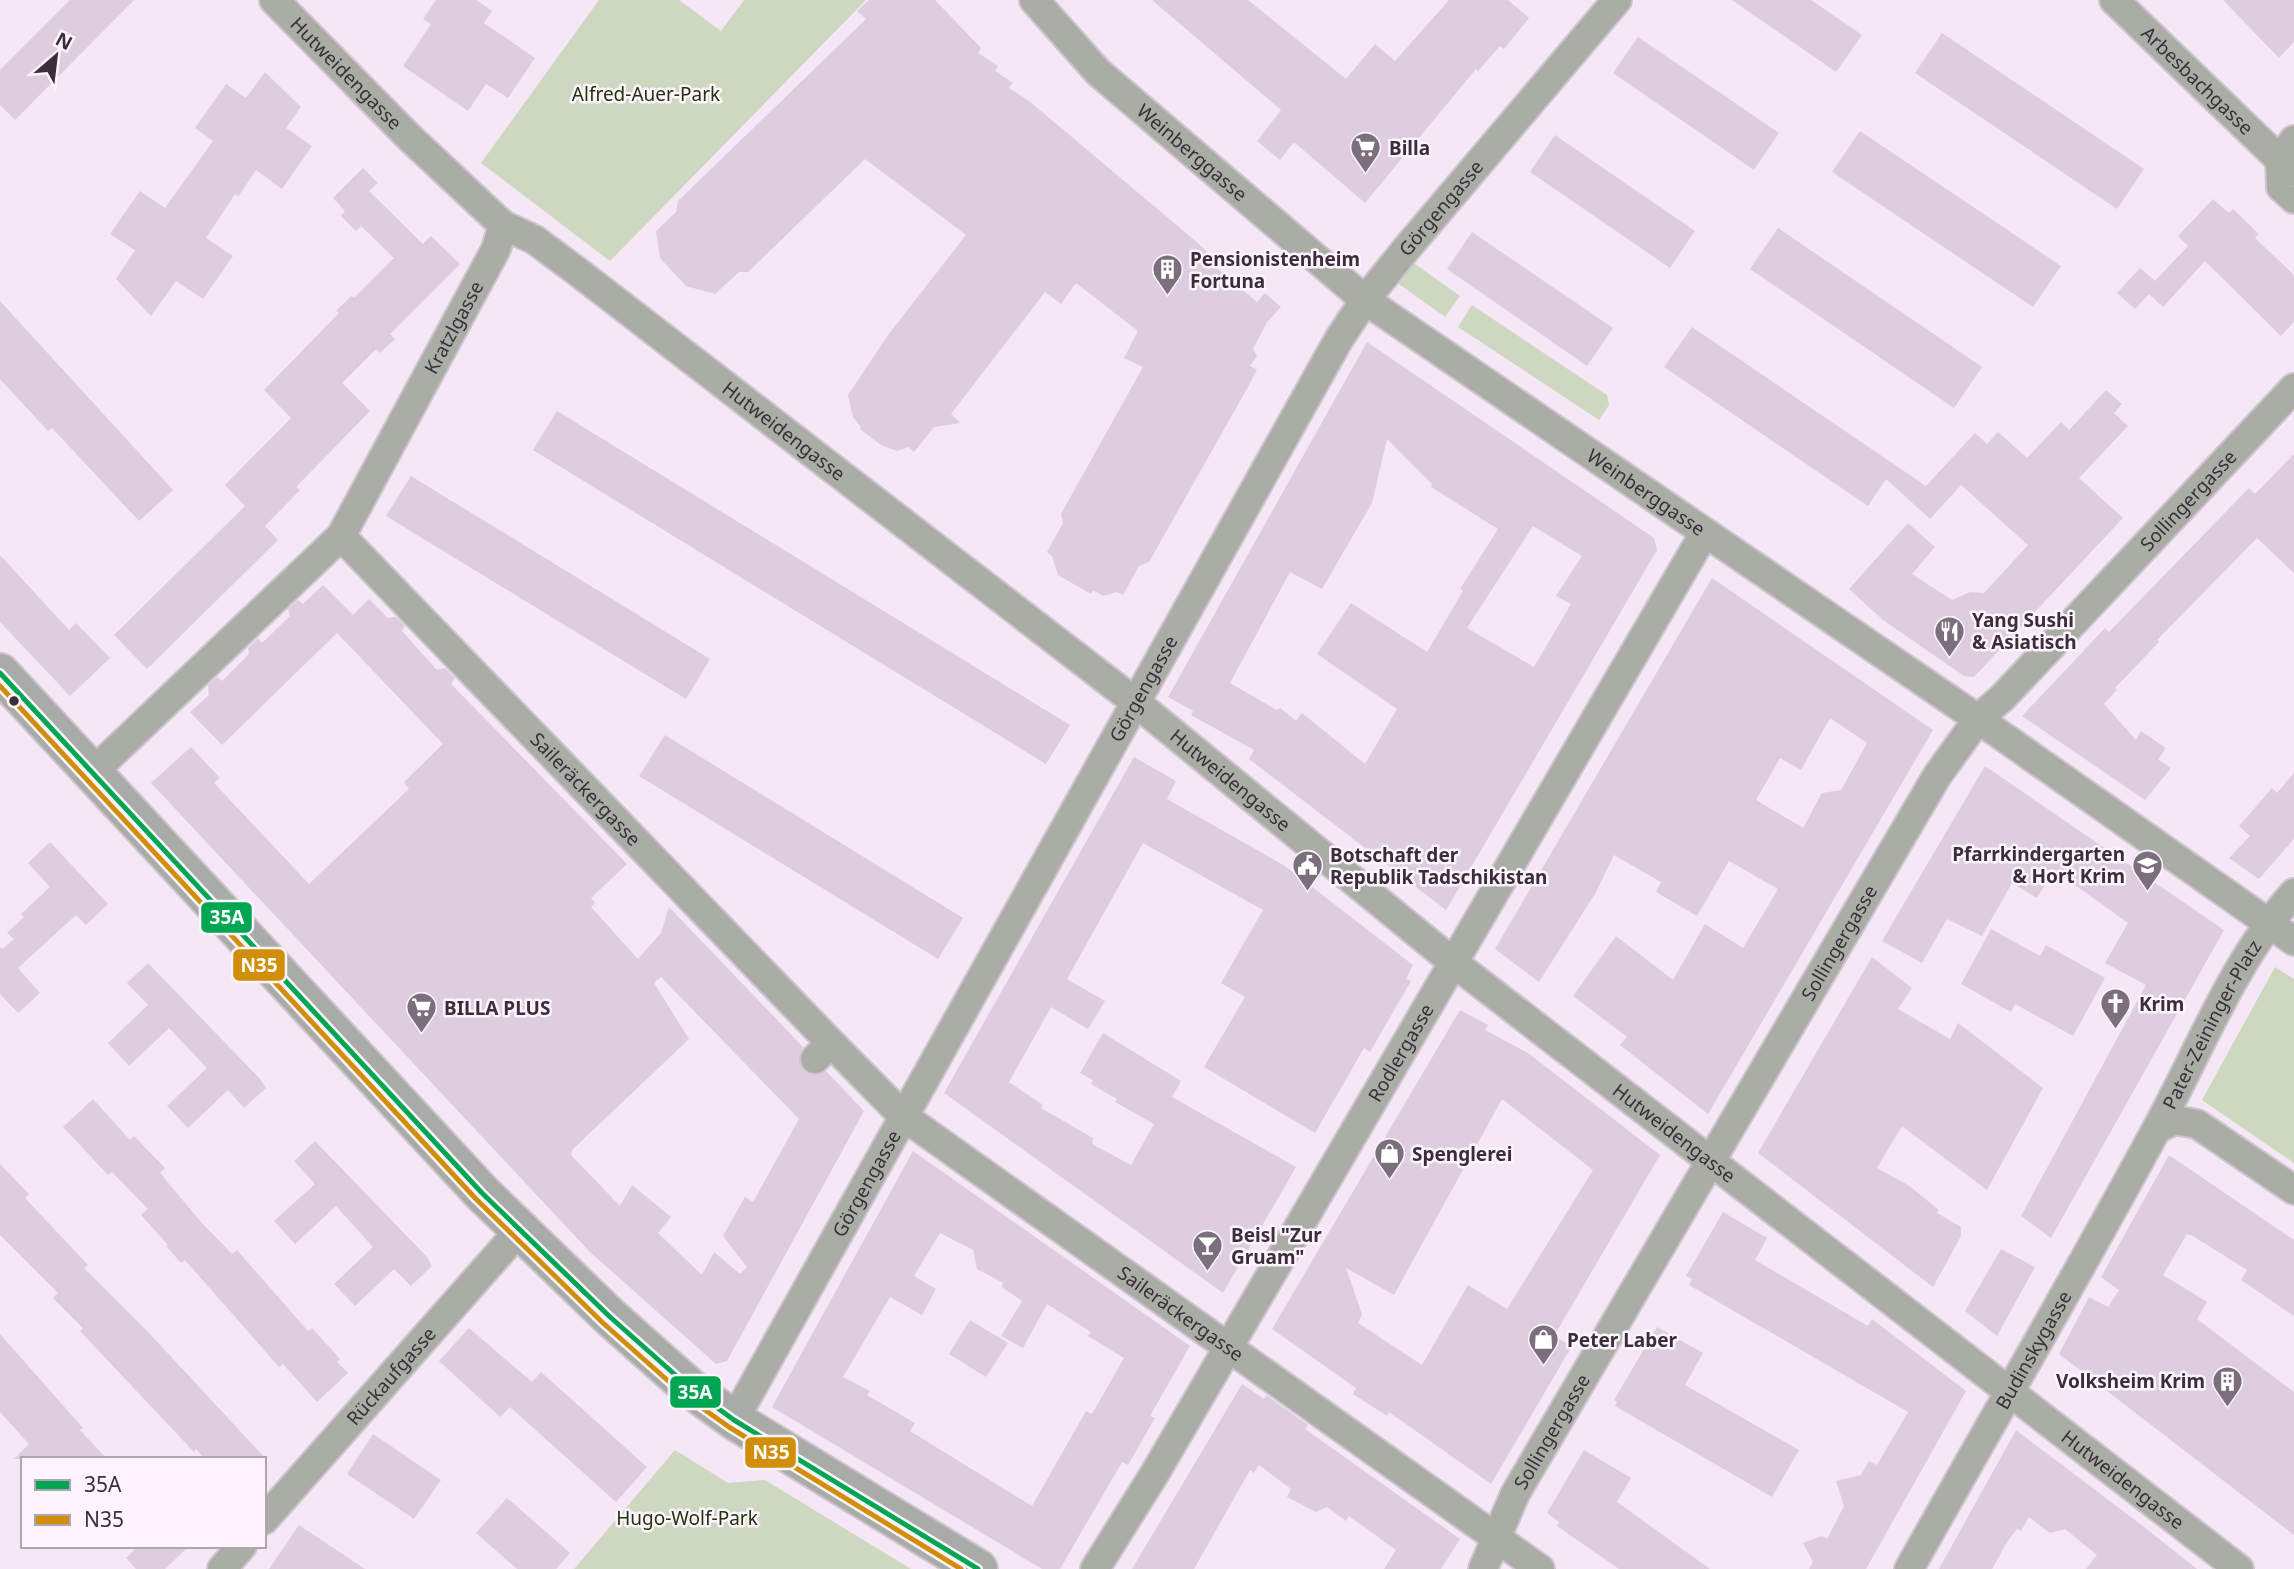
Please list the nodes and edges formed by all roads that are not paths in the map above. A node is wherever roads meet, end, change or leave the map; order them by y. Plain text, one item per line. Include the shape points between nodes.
1 (274, 0) edge
2 (1034, 0) edge
3 (1617, 0) edge
4 (2114, 0) edge
5 (2287, 150) edge
6 (2294, 199) edge
7 (503, 225) junction
8 (1365, 300) junction
9 (2294, 388) edge
10 (1704, 534) junction
11 (341, 536) junction
12 (0, 673) edge
13 (1134, 701) junction
14 (1978, 719) junction
15 (94, 771) junction
16 (2294, 893) edge
17 (2267, 923) junction
18 (2294, 941) edge
19 (1454, 962) junction
20 (904, 1116) junction
21 (2157, 1129) junction
22 (1711, 1163) junction
23 (2294, 1190) edge
24 (519, 1231) junction
25 (1229, 1347) junction
26 (2009, 1390) junction
27 (734, 1420) junction
28 (266, 1518) edge
29 (1498, 1539) junction
30 (240, 1548) edge
31 (222, 1569) edge
32 (978, 1569) edge
33 (1096, 1569) edge
34 (1483, 1569) edge
35 (1541, 1569) edge
36 (1909, 1569) edge
37 (2239, 1569) edge

1 - 7 street, Hutweidengasse
2 - 8 street, Weinberggasse via 1098,72
3 - 8 street, Görgengasse
4 - 5 street, Arbesbachgasse
5 - 6 street via 2281,187
7 - 11 street, Kratzlgasse via 496,249
7 - 13 street, Hutweidengasse via 535,240 578,272
8 - 10 street, Weinberggasse
8 - 13 street, Görgengasse
9 - 14 street, Sollingergasse
10 - 14 street, Weinberggasse
10 - 19 street, Rodlergasse
11 - 15 street, Kratzlgasse
11 - 20 street, Saileräckergasse via 823,1051
12 - 15 main road
13 - 19 street, Hutweidengasse
13 - 20 street, Görgengasse
14 - 17 street, Weinberggasse
14 - 22 street, Sollingergasse via 1937,776
15 - 24 main road
16 - 17 street
17 - 18 street, Weinberggasse
17 - 21 street, Pater-Zeininger-Platz
19 - 22 street, Hutweidengasse
19 - 25 street, Rodlergasse
20 - 25 street, Saileräckergasse
20 - 27 street, Görgengasse
21 - 23 street via 2174,1120 2197,1124
21 - 26 street, Budinskygasse
22 - 26 street, Hutweidengasse
22 - 29 street, Sollingergasse via 1515,1494
24 - 27 main road via 680,1379
24 - 28 street, Rückaufgasse
25 - 29 street, Saileräckergasse
25 - 33 street, Rodlergasse
26 - 36 street, Budinskygasse
26 - 37 street, Hutweidengasse
27 - 32 main road
29 - 34 street, Sollingergasse
29 - 35 street, Saileräckergasse
30 - 31 street

